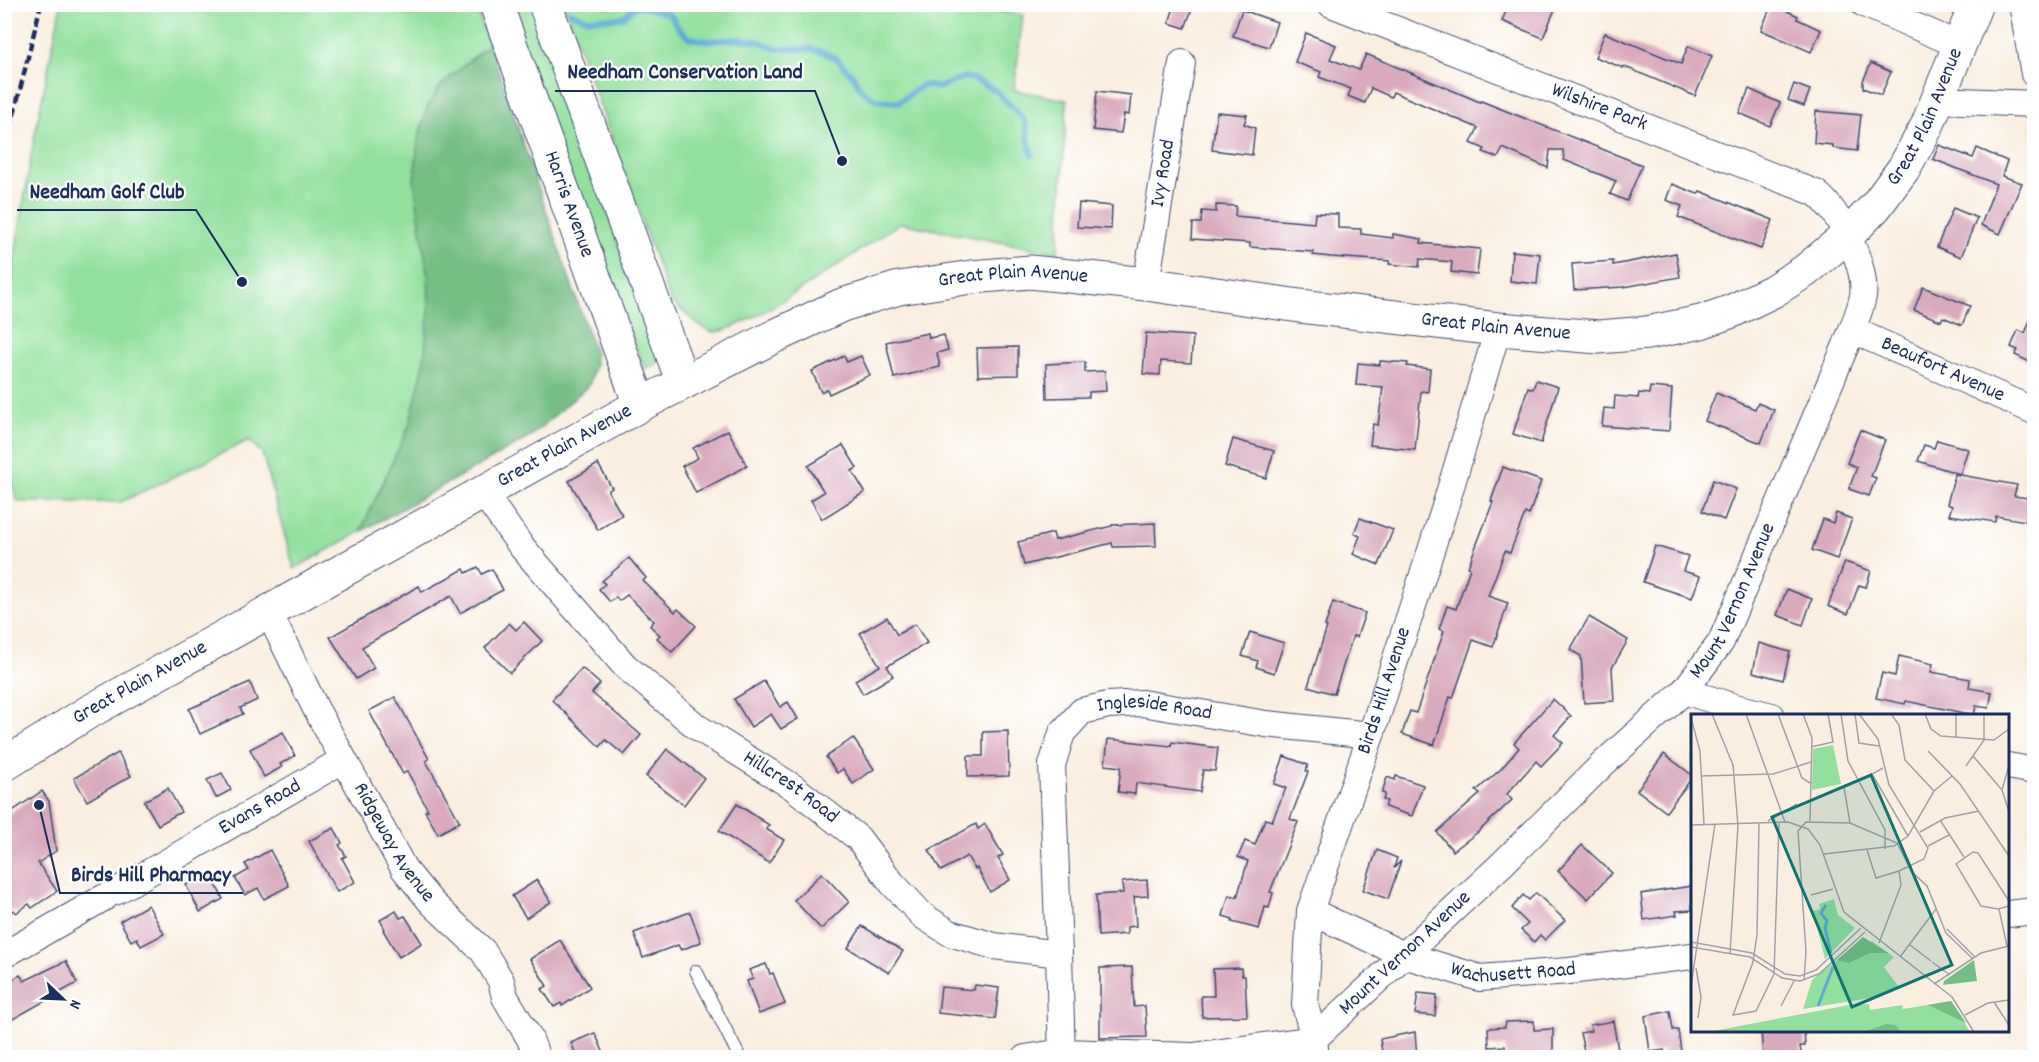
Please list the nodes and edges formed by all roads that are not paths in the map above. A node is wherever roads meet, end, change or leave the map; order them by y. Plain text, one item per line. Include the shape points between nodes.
1 (496, 4) edge
2 (545, 4) edge
3 (1331, 4) edge
4 (1864, 4) edge
5 (1976, 4) edge
6 (2022, 4) edge
7 (1959, 45) junction
8 (1182, 63) dead end
9 (2034, 74) edge
10 (1938, 100) junction
11 (2034, 104) edge
12 (1846, 237) junction
13 (1146, 284) junction
14 (1498, 328) junction
15 (1852, 330) junction
16 (683, 383) junction
17 (640, 405) junction
18 (2034, 411) edge
19 (482, 491) junction
20 (268, 611) junction
21 (1684, 691) junction
22 (1764, 714) edge
23 (1371, 735) junction
24 (343, 760) junction
25 (4, 765) edge
26 (1310, 911) junction
27 (2034, 911) edge
28 (2009, 914) edge
29 (1059, 954) junction
30 (4, 955) edge
31 (1404, 955) junction
32 (1691, 956) edge
33 (696, 971) dead end
34 (1315, 1048) edge
35 (1062, 1055) edge
36 (537, 1058) edge
37 (740, 1058) edge
38 (1025, 1058) edge

1 - 17 main road, Harris Avenue
2 - 16 main road
3 - 12 street, Wilshire Park via 1806,189 1831,208
4 - 7 street
5 - 7 main road, Great Plain Avenue
6 - 9 street
7 - 10 main road, Great Plain Avenue
8 - 13 street, Ivy Road
10 - 11 street
10 - 12 main road, Great Plain Avenue via 1891,186
12 - 14 main road, Great Plain Avenue via 1789,281 1732,311 1701,322 1647,333 1599,337
12 - 15 street, Mount Vernon Avenue via 1864,279 1863,298
13 - 14 main road, Great Plain Avenue
13 - 16 main road, Great Plain Avenue via 1022,272 899,288 842,305
14 - 23 street, Birds Hill Avenue
15 - 18 street, Beaufort Avenue
15 - 21 street, Mount Vernon Avenue via 1720,642
16 - 17 main road, Great Plain Avenue
17 - 19 main road, Great Plain Avenue
19 - 20 main road, Great Plain Avenue
19 - 29 street, Hillcrest Road via 521,546 625,666 697,727 793,788 858,838 923,916 950,933 994,946
20 - 24 street, Ridgeway Avenue
20 - 25 main road, Great Plain Avenue via 87,713
21 - 22 street
21 - 31 street, Mount Vernon Avenue
23 - 26 street, Birds Hill Avenue
23 - 29 street, Ingleside Road via 1266,724 1143,703 1082,711 1062,733 1052,765
24 - 30 street, Evans Road
24 - 36 street, Ridgeway Avenue via 404,868 432,903 483,951
26 - 31 street, Wachusett Road
26 - 34 street, Birds Hill Avenue via 1305,1005
27 - 28 street
29 - 35 street
31 - 32 street, Wachusett Road via 1480,978
31 - 34 street, Mount Vernon Avenue
33 - 37 lane
34 - 35 street via 1193,1056
35 - 38 street

